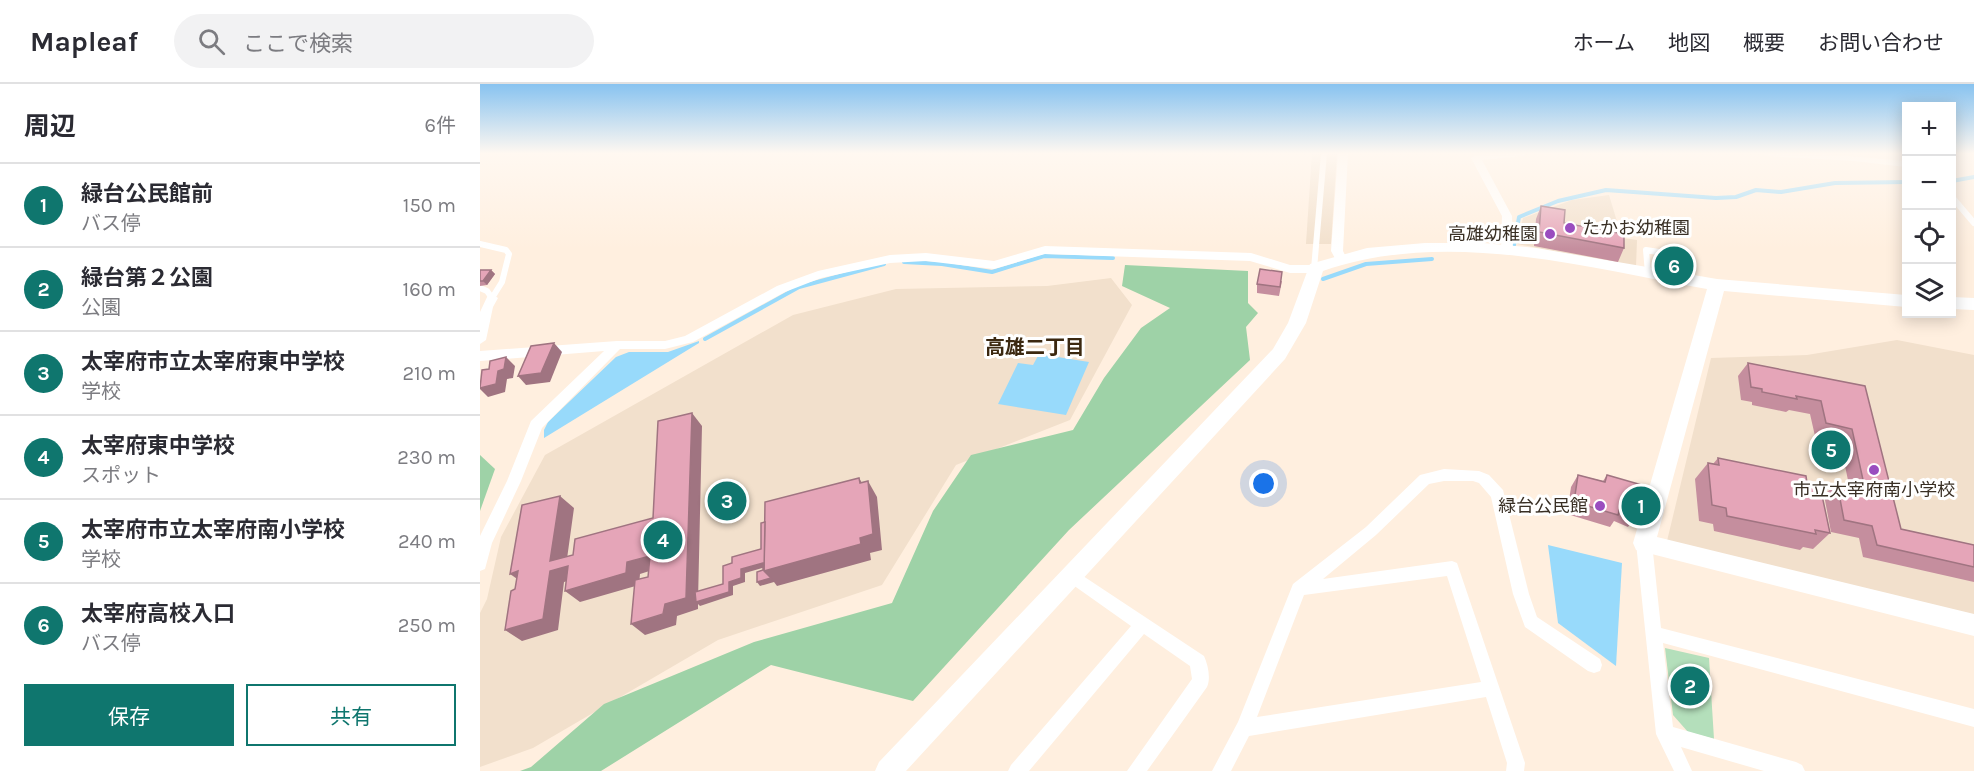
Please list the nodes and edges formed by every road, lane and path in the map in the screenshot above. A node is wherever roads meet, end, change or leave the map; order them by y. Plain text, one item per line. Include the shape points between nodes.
1 (1321, 185) edge
2 (1341, 185) edge
3 (1489, 185) edge
4 (1956, 202) edge
5 (1974, 223) edge
6 (480, 244) edge
7 (1507, 250) junction
8 (1341, 260) junction
9 (1314, 269) junction
10 (1648, 273) junction
11 (1670, 277) junction
12 (1717, 285) junction
13 (480, 288) edge
14 (492, 298) junction
15 (1902, 301) edge
16 (1956, 303) edge
17 (1974, 304) edge
18 (480, 340) edge
19 (616, 345) junction
20 (480, 356) edge
21 (1644, 543) junction
22 (480, 564) edge
23 (1071, 575) junction
24 (1299, 589) junction
25 (1143, 624) junction
26 (1974, 625) edge
27 (1653, 633) junction
28 (1594, 665) dead end
29 (1492, 688) junction
30 (1974, 718) edge
31 (1244, 728) junction
32 (1665, 734) junction
33 (888, 771) edge
34 (1017, 771) edge
35 (1136, 771) edge
36 (1221, 771) edge
37 (1515, 771) edge
38 (1683, 771) edge
39 (1796, 771) edge

1 - 9 lane
2 - 8 street via 1337,251
3 - 7 street via 1507,216
4 - 5 lane
6 - 14 lane via 506,250 508,254
7 - 8 street via 1411,249
7 - 10 street
8 - 9 street
9 - 19 street via 1290,269 1251,257 1045,249 994,265 900,258 818,275 781,289 677,343
9 - 23 street via 1297,323 1279,354
10 - 11 street
10 - 11 lane via 1646,250 1665,252
11 - 12 street
12 - 15 street
12 - 21 street
13 - 14 lane
14 - 18 street
16 - 17 street
19 - 20 street
19 - 22 street via 536,425 484,543
21 - 26 street
21 - 27 street
23 - 25 street
23 - 33 street
24 - 28 street via 1371,531 1425,480 1444,475 1474,475 1484,479 1498,494 1531,622
24 - 29 street via 1452,568
24 - 31 street
25 - 34 street
25 - 35 street via 1198,662 1201,681
27 - 30 street
27 - 32 street
29 - 31 street
29 - 37 street via 1516,763
31 - 36 street
32 - 38 street
32 - 39 street

